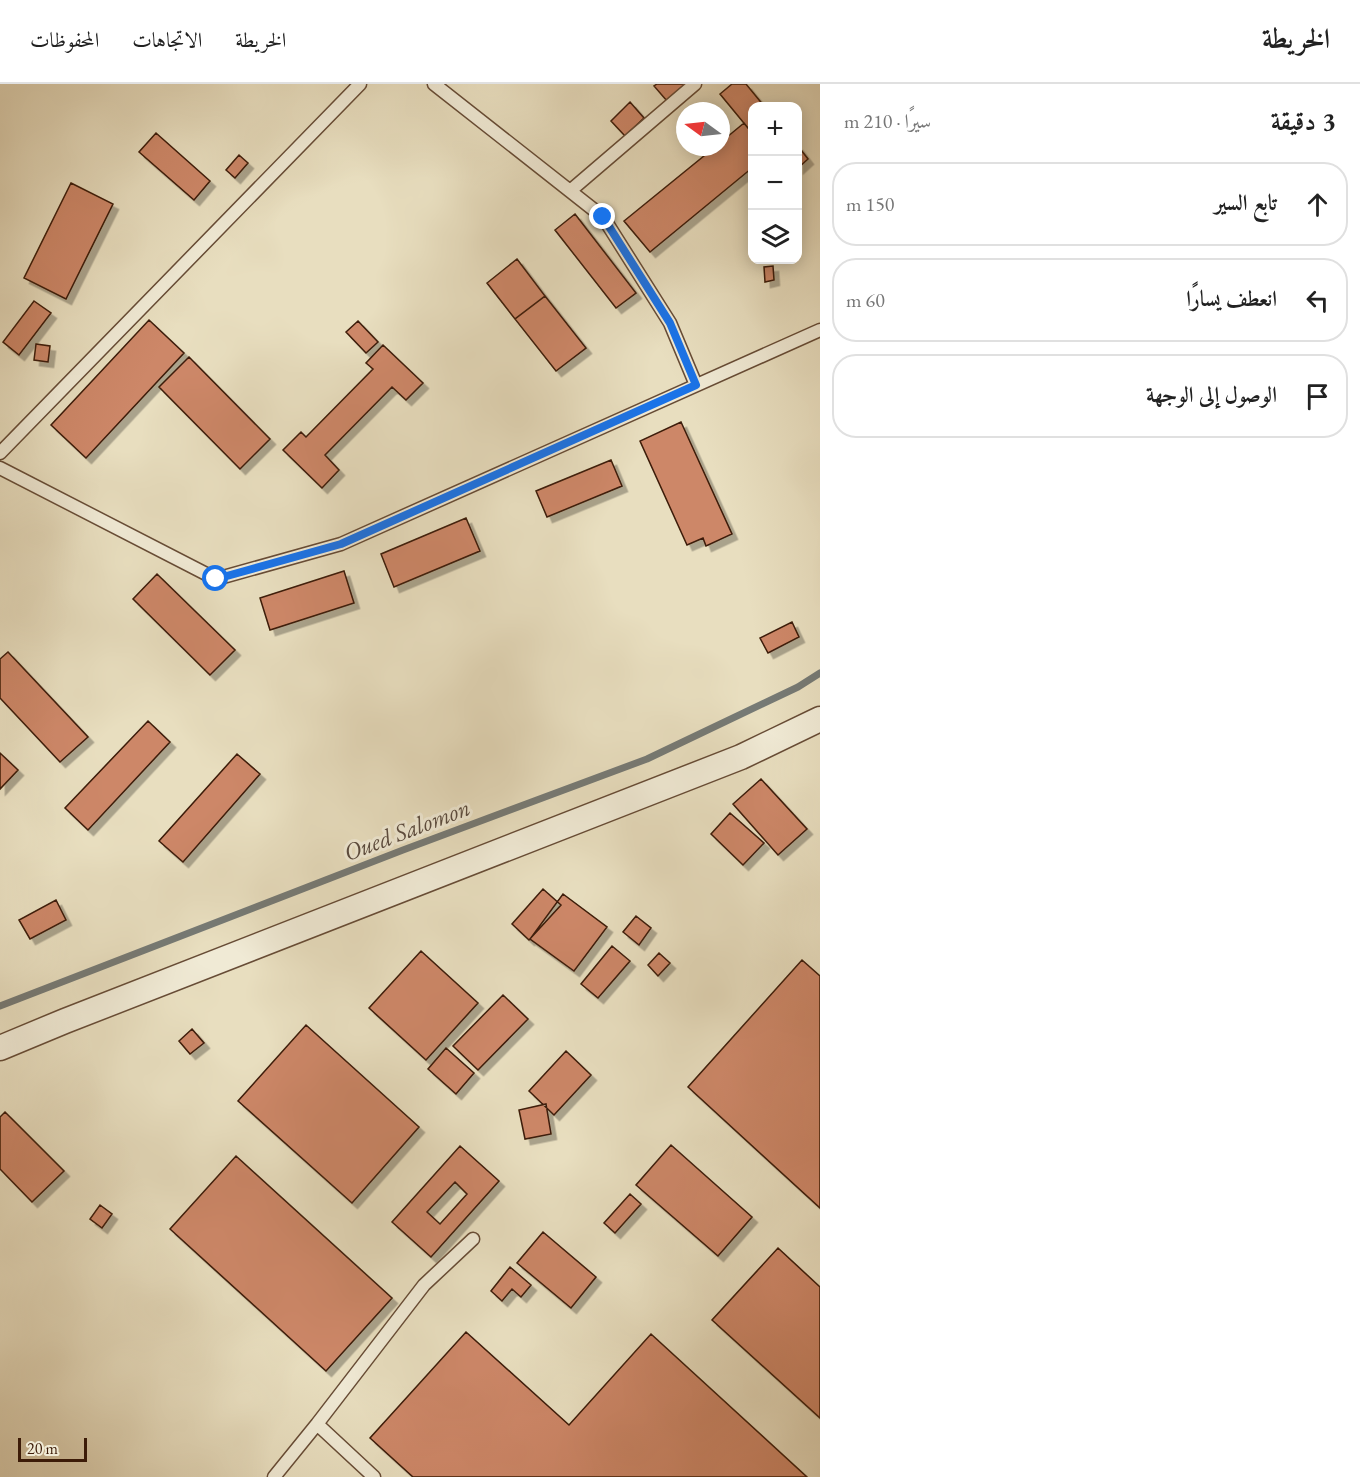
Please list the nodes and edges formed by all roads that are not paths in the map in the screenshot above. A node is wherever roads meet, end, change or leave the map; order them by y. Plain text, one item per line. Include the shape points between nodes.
1 (360, 84) edge
2 (434, 84) edge
3 (695, 84) edge
4 (570, 191) junction
5 (820, 330) edge
6 (696, 385) junction
7 (0, 453) edge
8 (0, 468) edge
9 (820, 719) edge
10 (0, 1048) edge
11 (473, 1239) dead end
12 (317, 1425) junction
13 (274, 1477) edge
14 (374, 1477) edge

1 - 7 lane
2 - 4 lane
3 - 4 lane
4 - 6 lane via 603,217 670,323
5 - 6 lane
6 - 8 lane via 341,544 216,579
9 - 10 street via 741,757
11 - 12 lane via 424,1285
12 - 13 lane
12 - 14 lane

